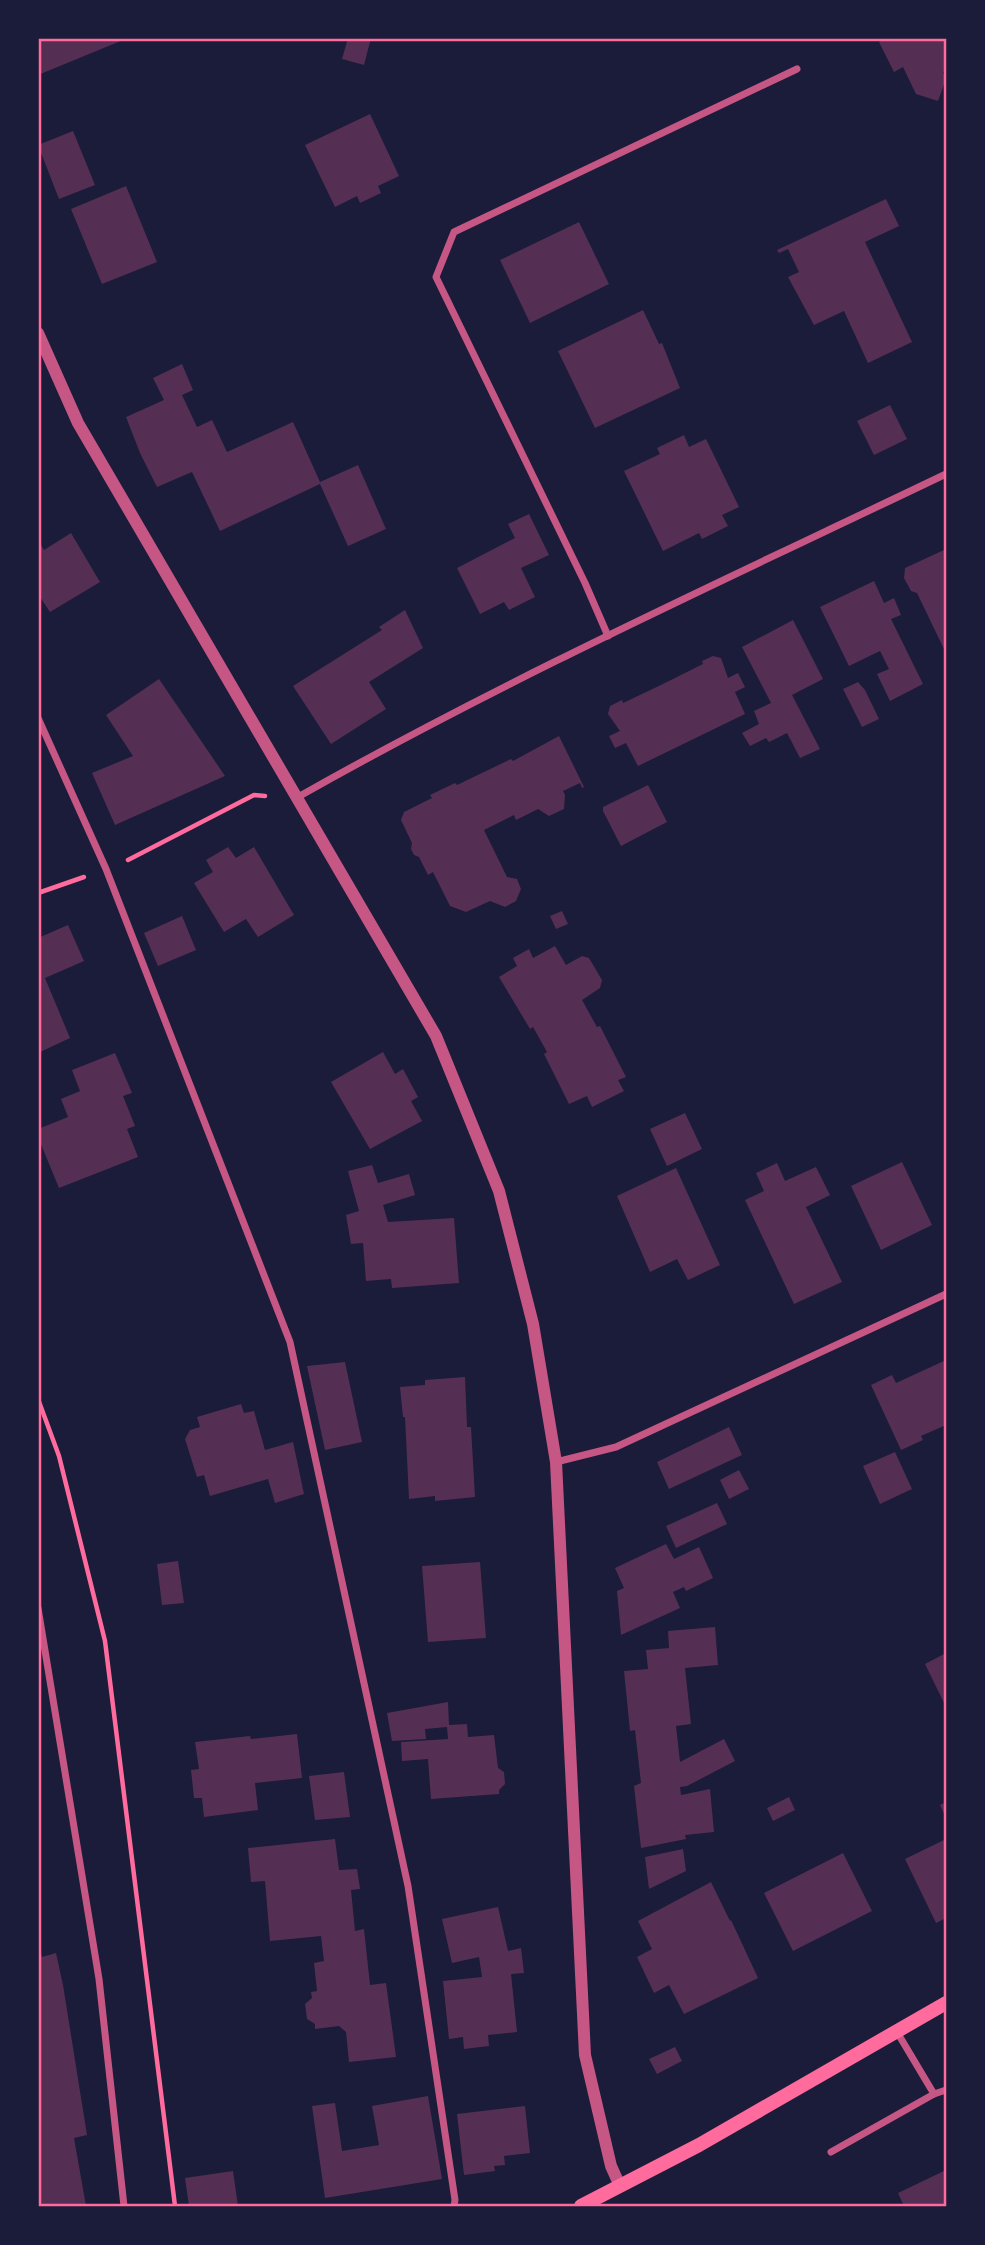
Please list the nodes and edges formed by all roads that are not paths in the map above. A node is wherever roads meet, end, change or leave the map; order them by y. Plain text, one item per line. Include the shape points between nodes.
1 (797, 69) dead end
2 (38, 333) edge
3 (947, 474) edge
4 (608, 636) junction
5 (38, 718) edge
6 (298, 797) junction
7 (947, 1294) edge
8 (556, 1462) junction
9 (38, 1608) edge
10 (947, 2003) edge
11 (897, 2031) junction
12 (947, 2090) edge
13 (934, 2094) junction
14 (831, 2152) dead end
15 (620, 2186) junction
16 (124, 2207) edge
17 (454, 2207) edge
18 (581, 2207) edge

1 - 4 street via 454,232 436,277
2 - 6 street via 78,423
3 - 4 street
4 - 6 street
5 - 17 street via 106,869 290,1342 408,1886
6 - 8 street via 436,1036 499,1191 533,1324
7 - 8 street via 616,1447
8 - 15 street via 585,2054 611,2166
9 - 16 street via 99,1979
10 - 11 main road
11 - 13 street
11 - 15 main road
12 - 13 street
13 - 14 street
15 - 18 main road

